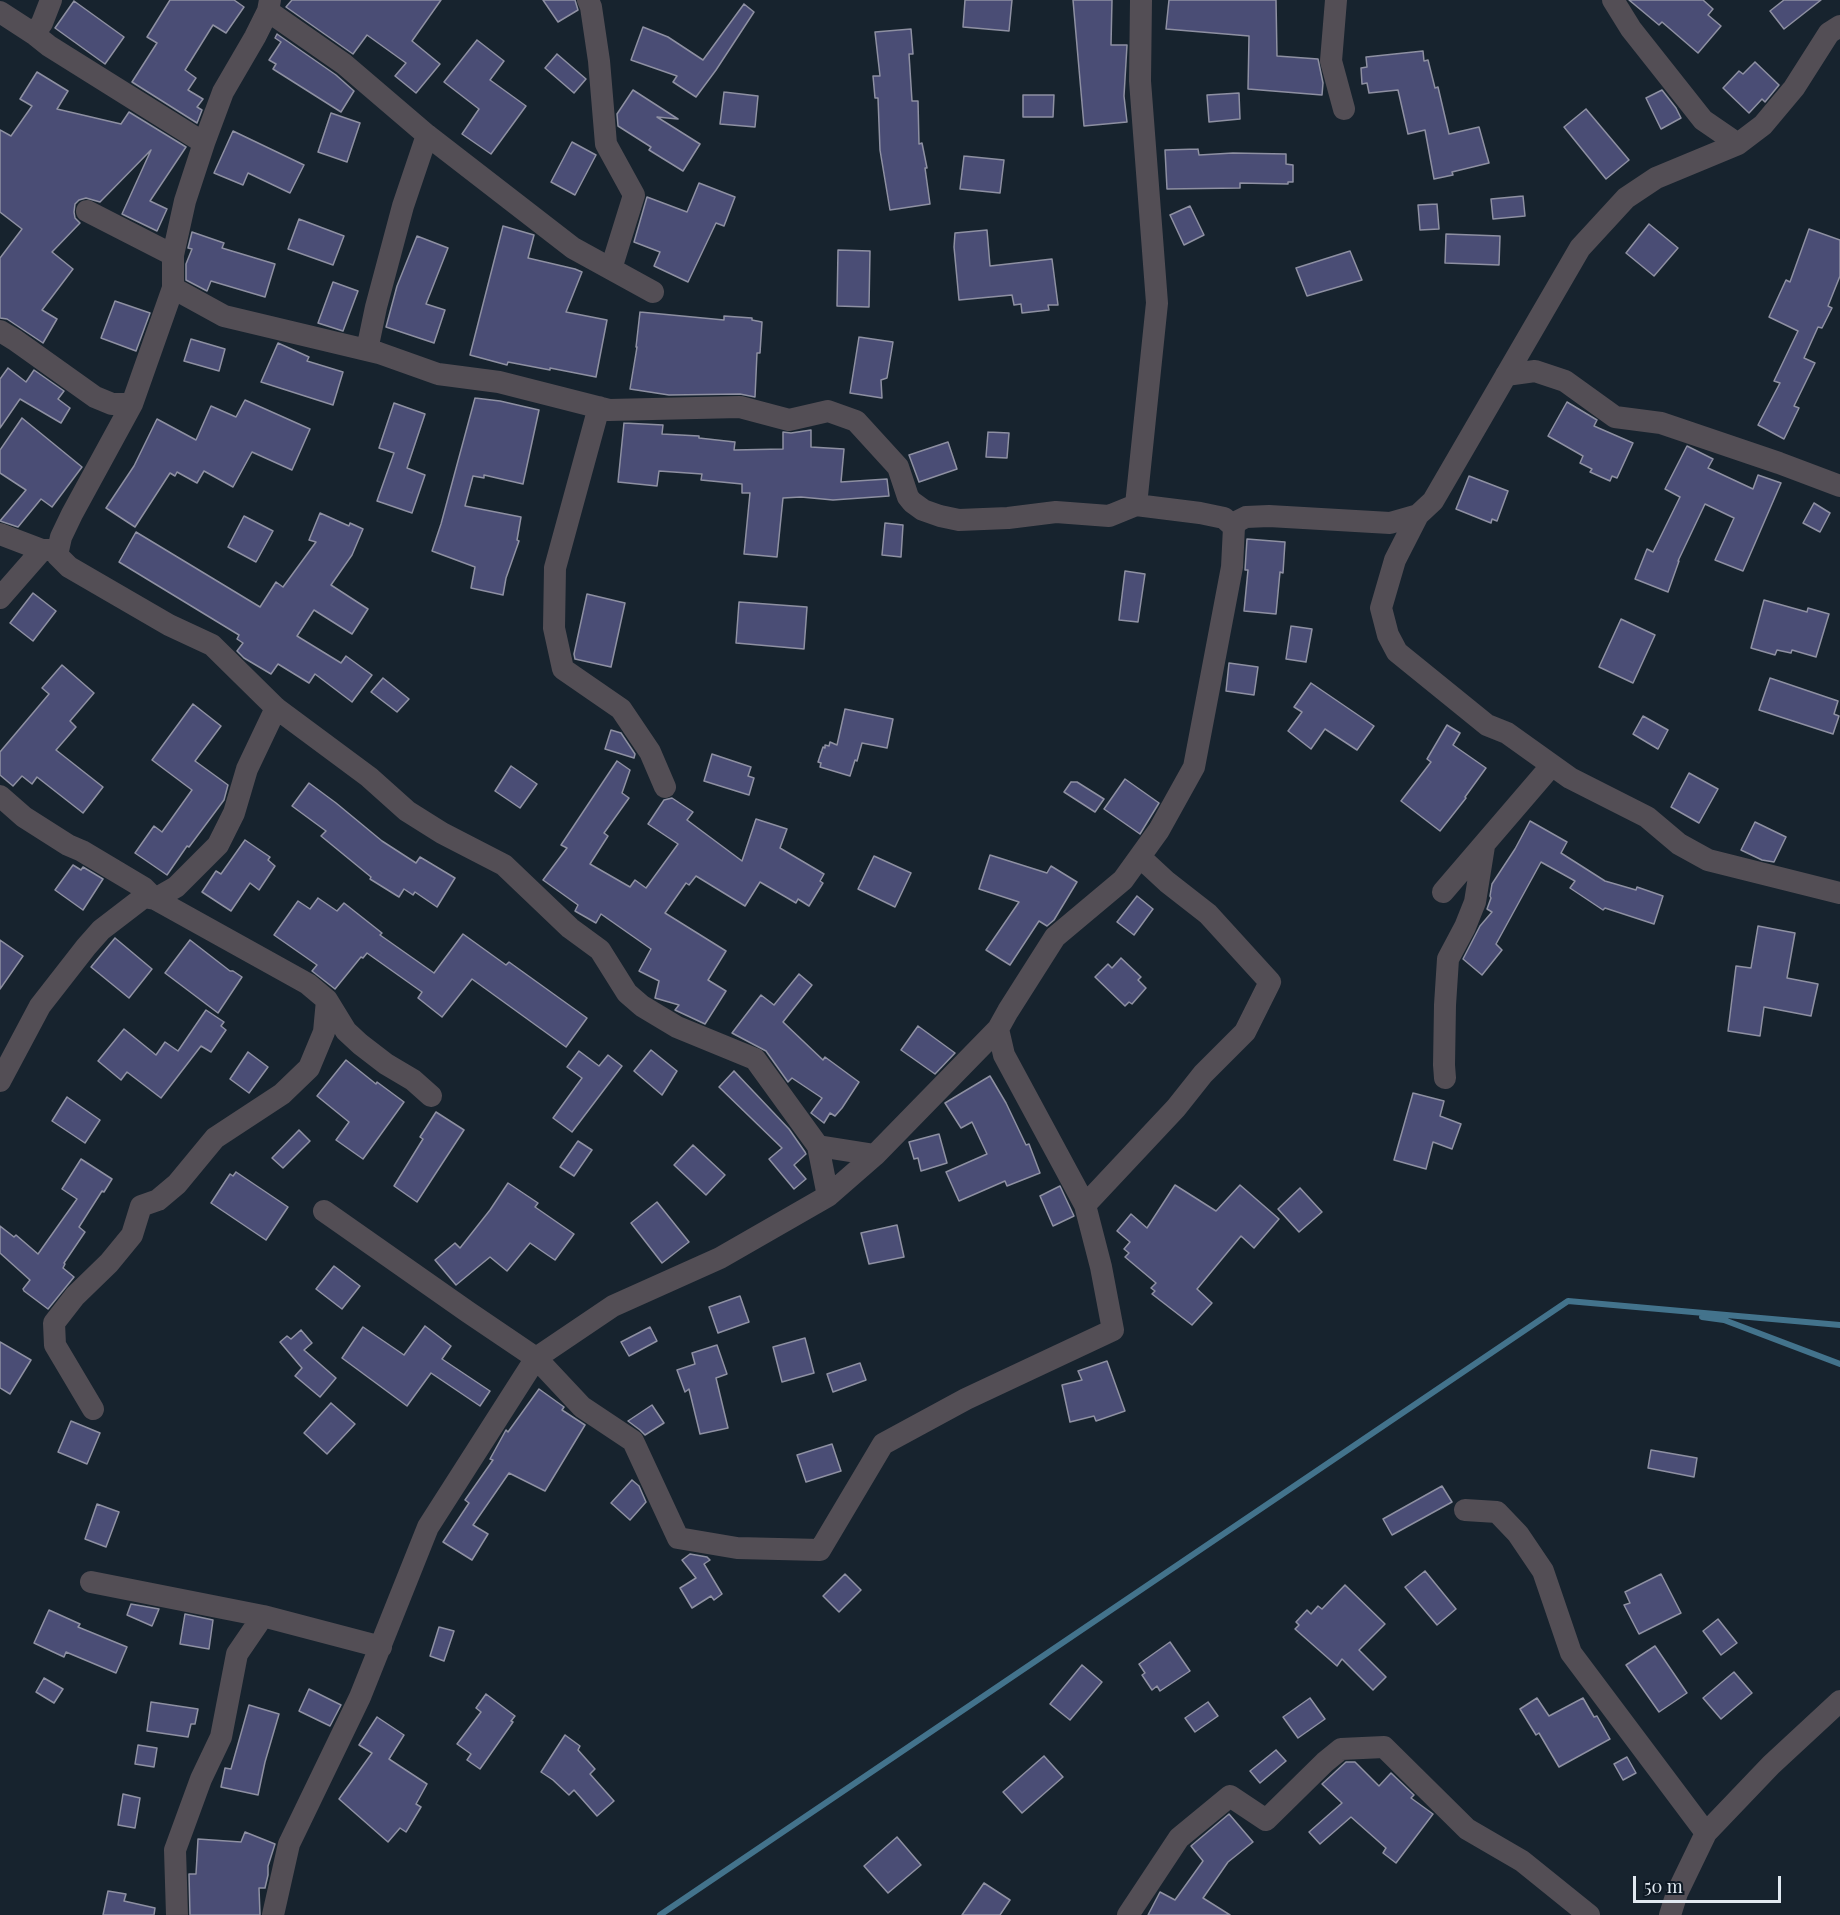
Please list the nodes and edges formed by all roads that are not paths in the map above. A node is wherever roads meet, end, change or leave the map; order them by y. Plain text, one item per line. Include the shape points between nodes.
1 (51, 0) edge
2 (588, 0) edge
3 (1141, 0) edge
4 (1336, 0) edge
5 (1613, 0) edge
6 (269, 5) edge
7 (0, 12) edge
8 (1840, 26) edge
9 (34, 34) junction
10 (1344, 109) dead end
11 (427, 135) junction
12 (204, 142) junction
13 (1738, 144) junction
14 (87, 211) dead end
15 (173, 255) junction
16 (611, 269) junction
17 (173, 288) junction
18 (653, 292) dead end
19 (0, 331) edge
20 (367, 350) junction
21 (1506, 375) junction
22 (132, 404) junction
23 (599, 407) junction
24 (1840, 486) edge
25 (1136, 505) junction
26 (1418, 515) junction
27 (1234, 527) junction
28 (0, 534) edge
29 (50, 550) junction
30 (0, 598) edge
31 (276, 708) junction
32 (1552, 765) junction
33 (665, 788) dead end
34 (0, 796) edge
35 (1484, 846) junction
36 (1140, 857) junction
37 (1443, 892) dead end
38 (1840, 893) edge
39 (155, 898) junction
40 (327, 1000) junction
41 (998, 1029) junction
42 (1445, 1078) dead end
43 (0, 1081) edge
44 (431, 1096) dead end
45 (818, 1146) junction
46 (875, 1155) junction
47 (828, 1196) junction
48 (1085, 1205) junction
49 (324, 1211) dead end
50 (537, 1358) junction
51 (93, 1409) dead end
52 (1465, 1510) dead end
53 (91, 1582) dead end
54 (263, 1616) junction
55 (381, 1647) junction
56 (1840, 1701) edge
57 (1706, 1833) junction
58 (177, 1915) edge
59 (273, 1915) edge
60 (1128, 1915) edge
61 (1589, 1915) edge
62 (1670, 1915) edge

1 - 9 street
2 - 16 street via 599,61 606,144 634,195
3 - 25 street via 1140,81 1157,303
4 - 10 street via 1331,61
5 - 13 street via 1703,120
6 - 11 street
6 - 12 street via 223,92
7 - 9 street
8 - 13 street via 1829,33 1794,88 1763,125
9 - 12 street
11 - 16 street via 573,248
11 - 20 street via 403,206
12 - 15 street
13 - 21 street via 1656,178 1626,198 1580,248
14 - 15 street
15 - 17 street
16 - 18 street
17 - 20 street via 224,316
17 - 22 street
19 - 22 street via 95,397 112,404
20 - 23 street via 438,374 499,382
21 - 24 street via 1535,371 1564,381 1615,417 1662,423
21 - 26 street via 1433,501
22 - 29 street via 61,537
23 - 25 street via 740,407 789,420 828,411 856,421 889,456 898,467 912,502 923,510 958,520 1056,512 1109,516
23 - 33 street via 555,568 554,628 563,669 621,709 650,752
25 - 27 street via 1224,518
26 - 27 street via 1390,523 1246,517
26 - 32 street via 1395,560 1381,608 1397,652 1487,725 1507,733
27 - 36 street via 1232,567 1194,767 1160,830
28 - 29 street
29 - 30 street
29 - 31 street via 69,567 169,625 212,645
31 - 39 street via 246,769 234,813 218,845 176,887
31 - 45 street via 369,777 407,811 504,865 570,928 600,950 627,993 642,1006 677,1027 755,1059
32 - 35 street
32 - 38 street via 1647,817 1679,844 1708,860
34 - 39 street via 24,818 126,876
35 - 37 street
35 - 42 street via 1475,902 1448,959
36 - 41 street via 1123,880 1055,937
36 - 48 street via 1208,914 1269,982 1245,1032
39 - 40 street via 294,975
39 - 43 street via 144,897 101,930 86,947 40,1006
40 - 44 street via 346,1031 360,1044
40 - 51 street via 324,1032 309,1068 282,1094 216,1138 158,1200 141,1206 132,1236 54,1323 55,1345
41 - 46 street
41 - 48 street via 1004,1055
45 - 46 street
45 - 47 street
46 - 47 street
47 - 50 street via 720,1258 613,1306
48 - 50 street via 1113,1330 883,1444 820,1550 737,1548 678,1538 633,1441 582,1407
49 - 50 street
50 - 55 street via 428,1527
52 - 57 street via 1497,1512 1518,1534 1543,1571 1571,1653
53 - 54 street
54 - 55 street
54 - 58 street via 237,1653 221,1737 175,1851
55 - 59 street via 289,1844
56 - 57 street
57 - 62 street
60 - 61 street via 1179,1838 1230,1796 1266,1820 1341,1749 1384,1747 1467,1829 1522,1861

